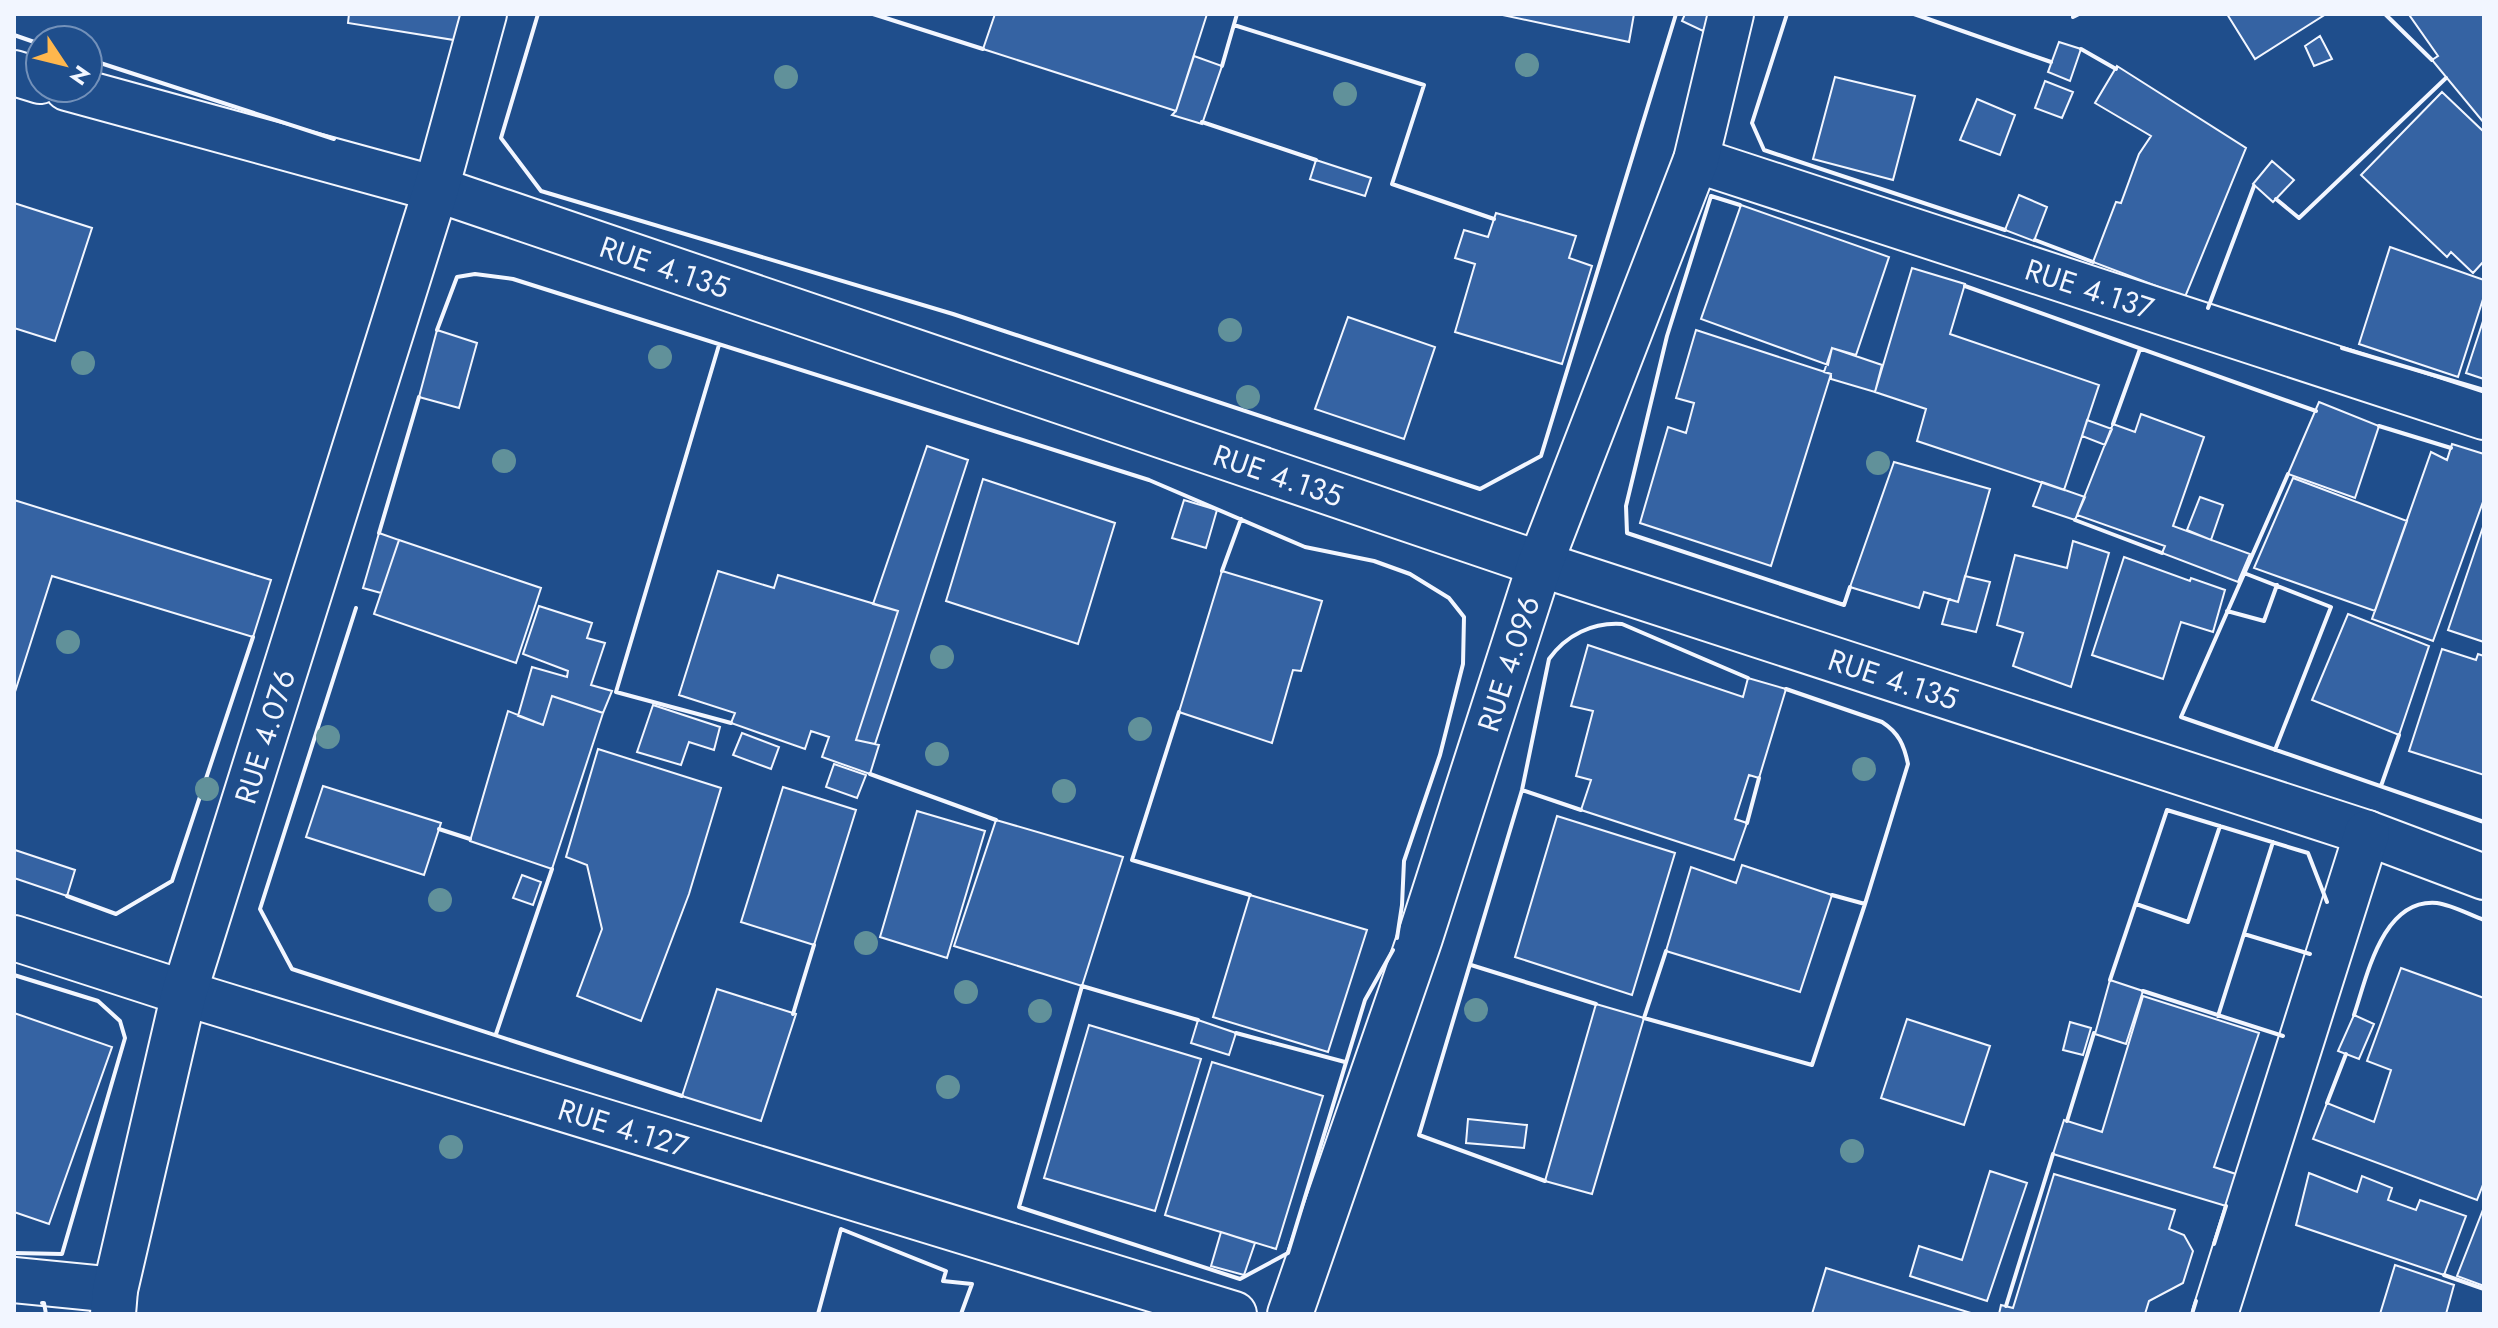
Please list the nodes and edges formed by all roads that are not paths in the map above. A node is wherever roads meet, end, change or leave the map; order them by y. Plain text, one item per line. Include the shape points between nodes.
1 (484, 14) edge
2 (1731, 14) edge
3 (104, 98) edge
4 (1696, 160) junction
5 (436, 189) junction
6 (2484, 417) edge
7 (1540, 564) junction
8 (2367, 833) junction
9 (2484, 877) edge
10 (14, 938) edge
11 (184, 993) junction
12 (14, 1280) edge
13 (114, 1302) edge
14 (1234, 1314) edge
15 (1290, 1314) edge
16 (2215, 1314) edge

1 - 5 street, RUE 4.076
2 - 4 street, RUE 4.096
3 - 5 street, RUE 4.135
4 - 6 street, RUE 4.137
4 - 7 street, RUE 4.096
5 - 7 street, RUE 4.135
5 - 11 street, RUE 4.076
7 - 8 street, RUE 4.135
7 - 15 street, RUE 4.096 via 1420,938
8 - 9 street, RUE 4.135
8 - 16 street
10 - 11 street, RUE 4.127
11 - 13 street, RUE 4.076
11 - 14 street, RUE 4.127
12 - 13 street

